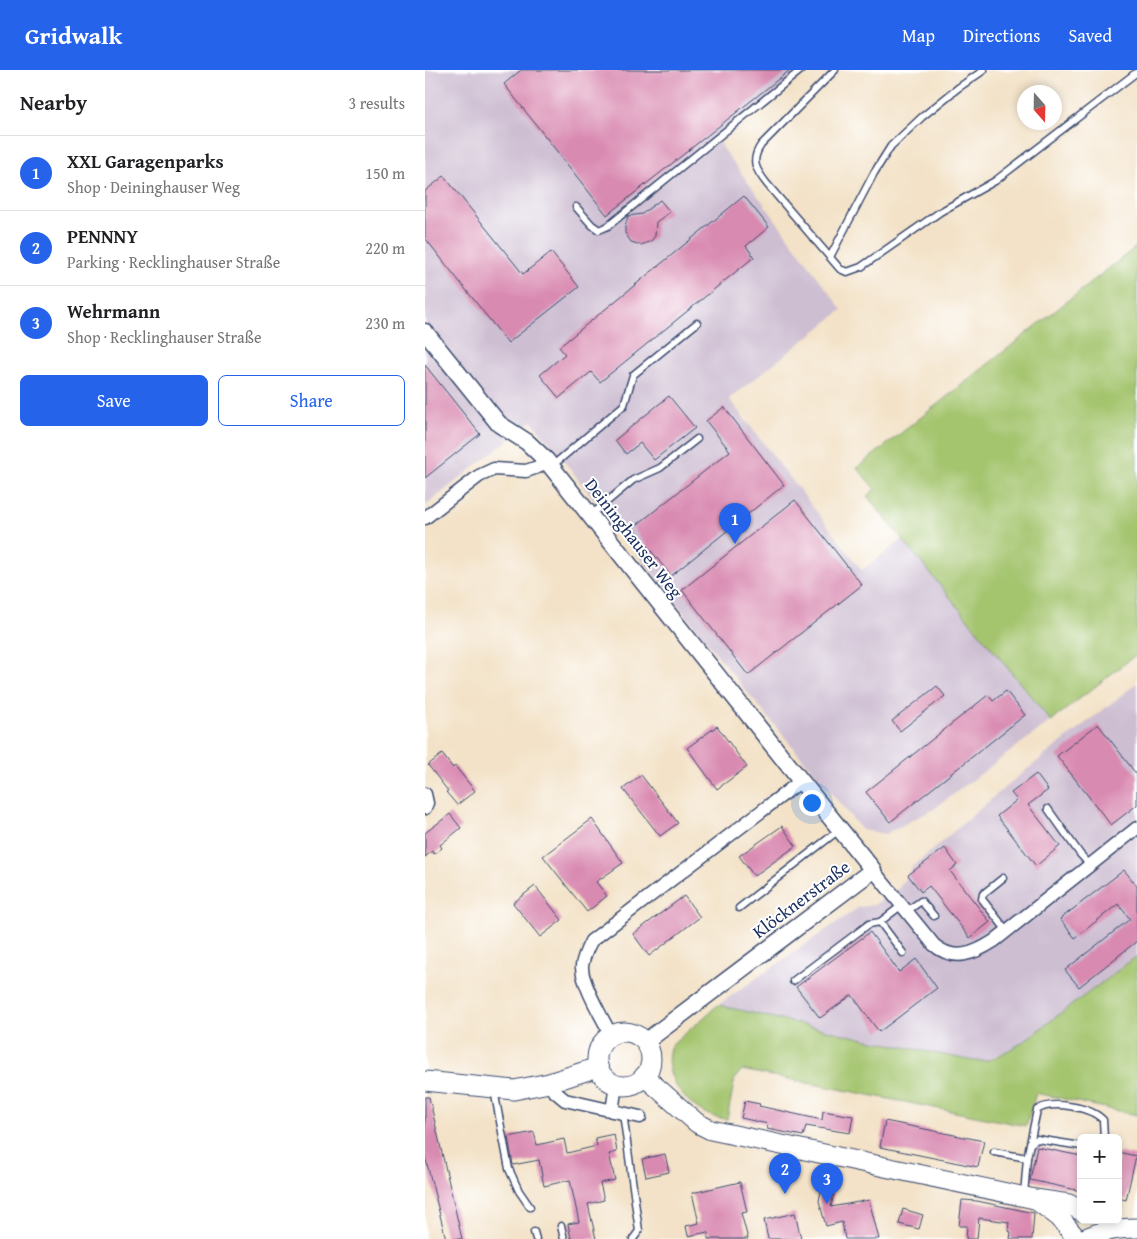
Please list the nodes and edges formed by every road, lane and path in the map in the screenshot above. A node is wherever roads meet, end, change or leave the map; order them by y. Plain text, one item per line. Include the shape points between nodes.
1 (801, 70) edge
2 (835, 70) edge
3 (984, 70) edge
4 (1137, 72) edge
5 (576, 206) dead end
6 (830, 257) junction
7 (697, 323) dead end
8 (425, 332) edge
9 (697, 439) dead end
10 (549, 463) junction
11 (591, 515) junction
12 (425, 518) edge
13 (801, 781) junction
14 (425, 794) edge
15 (425, 808) edge
16 (1048, 809) dead end
17 (1137, 828) edge
18 (840, 829) junction
19 (1090, 865) junction
20 (873, 870) junction
21 (1003, 878) dead end
22 (739, 908) dead end
23 (904, 908) junction
24 (934, 916) dead end
25 (881, 922) junction
26 (1007, 931) junction
27 (903, 954) dead end
28 (793, 981) dead end
29 (611, 1035) junction
30 (645, 1042) junction
31 (598, 1067) junction
32 (644, 1076) junction
33 (425, 1081) edge
34 (549, 1083) junction
35 (616, 1085) junction
36 (493, 1088) junction
37 (618, 1112) junction
38 (640, 1117) dead end
39 (1104, 1134) edge
40 (1030, 1144) junction
41 (1077, 1145) edge
42 (994, 1152) dead end
43 (1027, 1158) junction
44 (1029, 1198) junction
45 (530, 1207) dead end
46 (1077, 1209) edge
47 (561, 1226) dead end
48 (1137, 1228) edge
49 (1092, 1230) edge
50 (564, 1239) edge
51 (633, 1239) edge
52 (1077, 1239) edge

1 - 5 lane via 608,226 599,230 595,228
2 - 6 lane via 761,145 755,158 758,173
3 - 6 lane via 891,146 873,173
4 - 6 lane via 995,182 941,212 861,268 843,271
7 - 10 lane via 633,375 624,405
8 - 10 street, Deininghauser Weg via 499,424 527,442
9 - 11 lane via 660,468 633,480
10 - 11 street, Deininghauser Weg
10 - 12 street via 527,471 494,469 479,476
11 - 13 street, Deininghauser Weg
13 - 18 street, Deininghauser Weg
13 - 29 street via 591,941 582,968
14 - 15 street
16 - 19 lane
17 - 19 street, Klöcknerstraße
18 - 20 street, Deininghauser Weg
18 - 22 lane
19 - 26 street, Klöcknerstraße
20 - 23 street, Klöcknerstraße
20 - 30 street, Klöcknerstraße
21 - 26 lane via 982,898
23 - 24 lane via 921,901
23 - 25 lane
23 - 26 street, Klöcknerstraße via 934,945 950,954 979,951
25 - 27 lane
25 - 28 lane via 869,924
29 - 30 main road via 633,1033
29 - 31 main road via 597,1052
30 - 32 main road via 651,1059
31 - 34 main road
31 - 35 main road via 602,1075
32 - 35 main road via 631,1085
32 - 44 main road via 697,1123 711,1130
33 - 36 main road
34 - 36 main road via 513,1090
34 - 37 street via 565,1100
35 - 37 street
36 - 45 lane via 509,1169
37 - 38 street
37 - 51 lane via 639,1231
39 - 40 lane via 1103,1120 1095,1113 1051,1105 1037,1110
40 - 41 lane via 1037,1139
40 - 43 lane
42 - 43 lane
43 - 44 lane
44 - 46 main road via 1069,1204
44 - 52 main road via 1059,1217
47 - 50 lane
48 - 49 main road

